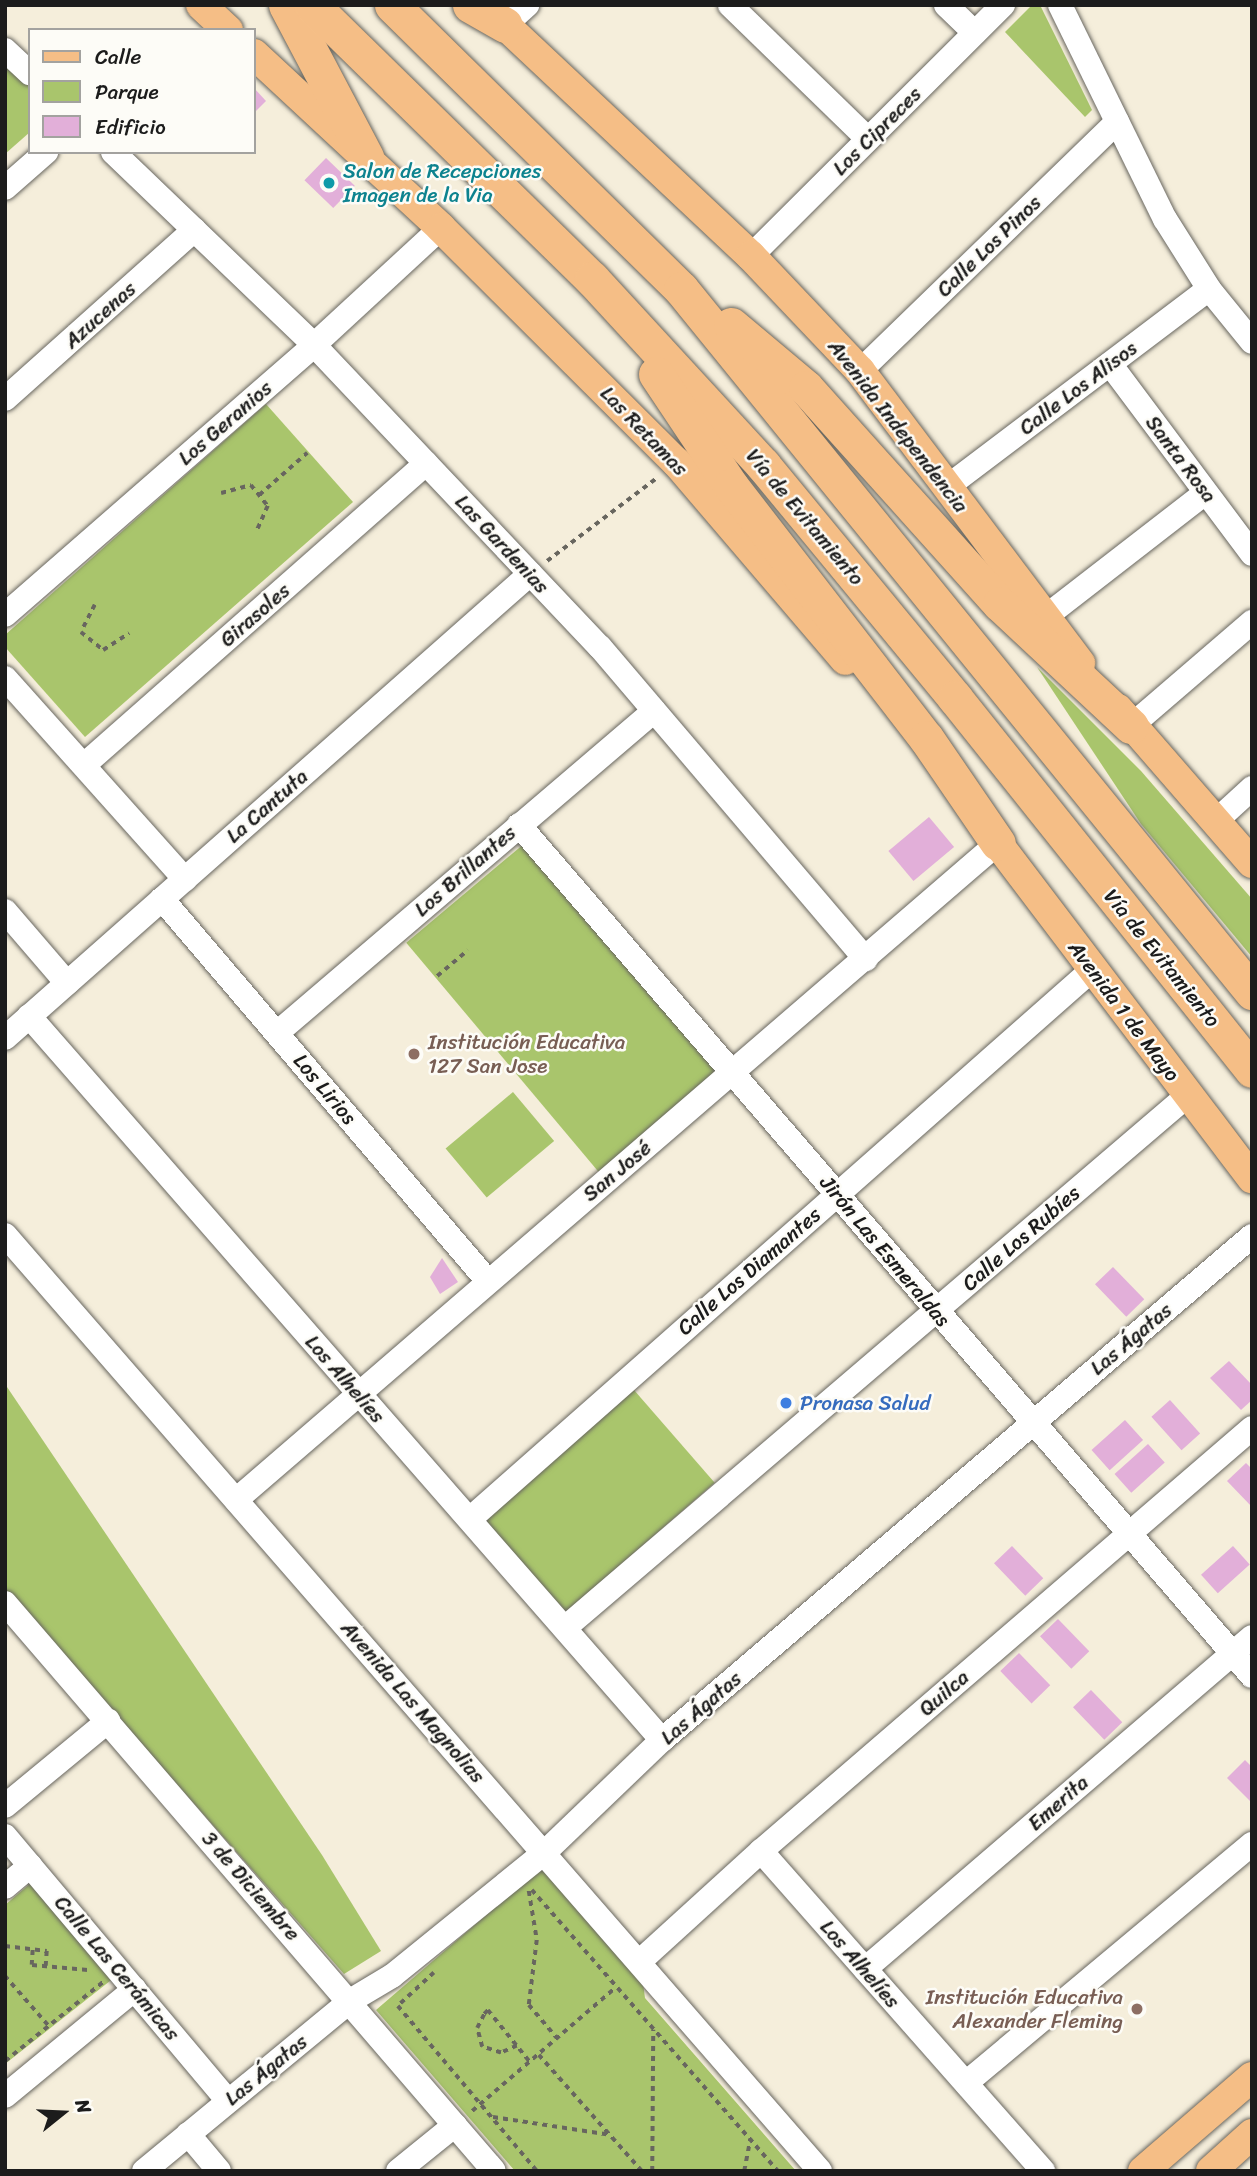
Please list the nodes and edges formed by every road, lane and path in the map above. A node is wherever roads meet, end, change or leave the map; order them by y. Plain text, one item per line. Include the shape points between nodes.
1 (201, 5) edge
2 (286, 5) edge
3 (312, 5) edge
4 (392, 5) edge
5 (470, 5) edge
6 (730, 5) edge
7 (947, 5) edge
8 (1003, 5) edge
9 (1060, 5) edge
10 (506, 12) edge
11 (226, 28) edge
12 (975, 33) junction
13 (5, 50) edge
14 (256, 56) edge
15 (28, 71) edge
16 (1118, 122) junction
17 (868, 139) junction
18 (44, 154) edge
19 (115, 154) edge
20 (366, 157) junction
21 (5, 188) edge
22 (441, 228) junction
23 (194, 230) junction
24 (751, 256) junction
25 (592, 279) junction
26 (681, 289) junction
27 (1209, 289) junction
28 (1252, 342) edge
29 (314, 345) junction
30 (1110, 364) junction
31 (860, 371) junction
32 (5, 400) edge
33 (307, 453) dead end
34 (677, 463) junction
35 (426, 464) junction
36 (947, 487) junction
37 (221, 493) dead end
38 (1205, 493) junction
39 (259, 495) junction
40 (257, 531) dead end
41 (1252, 554) edge
42 (530, 574) junction
43 (95, 605) dead end
44 (5, 615) edge
45 (1044, 618) junction
46 (1252, 622) edge
47 (129, 633) dead end
48 (5, 678) edge
49 (654, 711) junction
50 (1131, 726) junction
51 (83, 765) junction
52 (1252, 788) edge
53 (1216, 821) junction
54 (519, 825) junction
55 (998, 843) junction
56 (1252, 863) edge
57 (185, 879) junction
58 (162, 899) junction
59 (5, 911) edge
60 (468, 950) dead end
61 (866, 959) junction
62 (1093, 969) junction
63 (437, 976) dead end
64 (67, 983) junction
65 (1252, 992) edge
66 (30, 1016) junction
67 (277, 1032) junction
68 (5, 1038) edge
69 (1252, 1070) edge
70 (733, 1074) junction
71 (1188, 1095) junction
72 (1252, 1178) edge
73 (837, 1195) junction
74 (5, 1235) edge
75 (1252, 1236) edge
76 (487, 1280) junction
77 (935, 1311) junction
78 (357, 1393) junction
79 (1031, 1423) junction
80 (1252, 1428) edge
81 (236, 1500) junction
82 (470, 1518) junction
83 (1127, 1534) junction
84 (5, 1603) edge
85 (566, 1627) junction
86 (1252, 1637) edge
87 (1231, 1653) junction
88 (1252, 1676) edge
89 (108, 1721) junction
90 (662, 1740) junction
91 (5, 1806) edge
92 (5, 1836) edge
93 (1252, 1844) edge
94 (761, 1851) junction
95 (544, 1853) junction
96 (30, 1866) junction
97 (5, 1887) edge
98 (5, 1946) edge
99 (33, 1950) junction
100 (639, 1962) junction
101 (46, 1967) junction
102 (865, 1969) junction
103 (92, 1971) dead end
104 (5, 1976) edge
105 (109, 1977) dead end
106 (616, 1987) junction
107 (135, 1989) junction
108 (350, 2001) junction
109 (398, 2007) dead end
110 (49, 2026) junction
111 (653, 2028) junction
112 (557, 2038) junction
113 (517, 2046) junction
114 (538, 2054) junction
115 (5, 2061) edge
116 (530, 2062) junction
117 (1252, 2077) edge
118 (966, 2083) junction
119 (5, 2096) edge
120 (228, 2101) junction
121 (480, 2104) junction
122 (491, 2117) junction
123 (455, 2125) junction
124 (188, 2134) junction
125 (1252, 2134) edge
126 (610, 2135) junction
127 (750, 2139) junction
128 (144, 2171) edge
129 (219, 2171) edge
130 (398, 2171) edge
131 (494, 2171) edge
132 (537, 2171) edge
133 (642, 2171) edge
134 (652, 2171) edge
135 (744, 2171) edge
136 (778, 2171) edge
137 (820, 2171) edge
138 (1043, 2171) edge
139 (1143, 2171) edge
140 (1211, 2171) edge

1 - 11 main road
2 - 20 highway
3 - 25 highway, Vía de Evitamiento
4 - 26 highway
5 - 10 highway
6 - 17 street
7 - 12 street
8 - 12 street, Los Cipreces
9 - 16 street
10 - 24 main road, Avenida Independencia
12 - 17 street, Los Cipreces
13 - 15 street
14 - 20 main road, Las Retamas
16 - 27 street via 1165,219
16 - 31 street, Calle Los Pinos
17 - 24 street, Los Cipreces
18 - 21 street
19 - 23 street, Las Gardenias
20 - 22 main road, Las Retamas
22 - 29 street, Los Geranios
22 - 34 main road, Las Retamas
23 - 29 street, Las Gardenias
23 - 32 street, Azucenas
24 - 31 main road, Avenida Independencia
25 - 55 highway via 731,486 926,738
25 - 69 highway, Vía de Evitamiento via 763,465
26 - 50 highway via 722,317 806,388 1000,604
26 - 65 highway
27 - 28 street
27 - 30 street, Calle Los Alisos
29 - 35 street, Las Gardenias
29 - 44 street, Los Geranios
30 - 36 street, Calle Los Alisos
30 - 38 street, Santa Rosa
31 - 36 main road, Avenida Independencia
33 - 39 path
34 - 42 path
34 - 55 main road, Las Retamas
35 - 42 street, Las Gardenias
35 - 51 street, Girasoles
36 - 45 main road, Avenida Independencia
37 - 39 path via 251,485
38 - 41 street, Santa Rosa
38 - 45 street
39 - 40 path via 268,506
42 - 49 street, Las Gardenias
42 - 57 street, La Cantuta
43 - 47 path via 81,632 103,650
45 - 50 main road, Avenida Independencia
46 - 50 street
48 - 51 street
49 - 54 street, Los Brillantes
49 - 61 street, Las Gardenias
50 - 53 main road, Avenida Independencia
51 - 57 street
52 - 53 street
53 - 56 main road, Avenida Independencia
54 - 67 street, Los Brillantes
54 - 70 street, Jirón Las Esmeraldas
55 - 61 street, San José
55 - 62 main road, Avenida 1 de Mayo
57 - 58 street, La Cantuta
58 - 64 street, La Cantuta
58 - 67 street, Los Lirios
59 - 64 street
60 - 63 path
61 - 70 street, San José
62 - 71 main road, Avenida 1 de Mayo
62 - 73 street, Calle Los Diamantes
64 - 66 street, La Cantuta
66 - 68 street, La Cantuta
66 - 78 street, Los Alhelíes
67 - 76 street, Los Lirios
70 - 73 street, Jirón Las Esmeraldas
70 - 76 street, San José
71 - 72 main road, Avenida 1 de Mayo
71 - 77 street, Calle Los Rubíes
73 - 77 street, Jirón Las Esmeraldas
73 - 82 street, Calle Los Diamantes
74 - 81 street, Avenida Las Magnolias
75 - 79 street, Las Ágatas
76 - 78 street, San José
77 - 79 street, Jirón Las Esmeraldas
77 - 85 street, Calle Los Rubíes
78 - 81 street, San José
78 - 82 street, Los Alhelíes
79 - 83 street, Jirón Las Esmeraldas
79 - 90 street, Las Ágatas
80 - 83 street, Quilca
81 - 95 street, Avenida Las Magnolias
82 - 85 street, Los Alhelíes
83 - 87 street, Jirón Las Esmeraldas
83 - 94 street, Quilca
84 - 89 street, 3 de Diciembre
85 - 90 street, Los Alhelíes
86 - 87 street, Emerita
87 - 88 street, Jirón Las Esmeraldas
87 - 102 street, Emerita
89 - 91 street
89 - 108 street, 3 de Diciembre
90 - 95 street, Las Ágatas
92 - 96 street, Calle Las Cerámicas
93 - 118 street
94 - 100 street, Quilca
94 - 102 street, Los Alhelíes
95 - 100 street, Avenida Las Magnolias
95 - 108 street, Las Ágatas via 392,1976
96 - 97 street
96 - 107 street, Calle Las Cerámicas
98 - 99 path
99 - 101 path via 32,1965
99 - 101 path via 47,1951
100 - 137 street, Avenida Las Magnolias
101 - 103 path
102 - 118 street, Los Alhelíes
104 - 110 path
105 - 110 path
106 - 111 path
106 - 112 path
106 - 112 path via 528,1885 537,1940 529,2005
107 - 119 street
107 - 120 street, Calle Las Cerámicas
108 - 120 street, Las Ágatas
108 - 123 street, 3 de Diciembre
109 - 121 path
110 - 115 path
111 - 127 path
111 - 134 path
112 - 114 path
113 - 113 path via 488,2010 477,2028 482,2047 501,2053
113 - 116 path
114 - 116 path
114 - 126 path
116 - 121 path
117 - 139 main road
118 - 138 street, Los Alhelíes
120 - 124 street, Las Ágatas
121 - 122 path
121 - 123 path
122 - 126 path
122 - 132 path
123 - 130 street
123 - 131 street, 3 de Diciembre
124 - 128 street, Las Ágatas
124 - 129 street
125 - 140 main road
126 - 133 path
127 - 135 path
127 - 136 path

